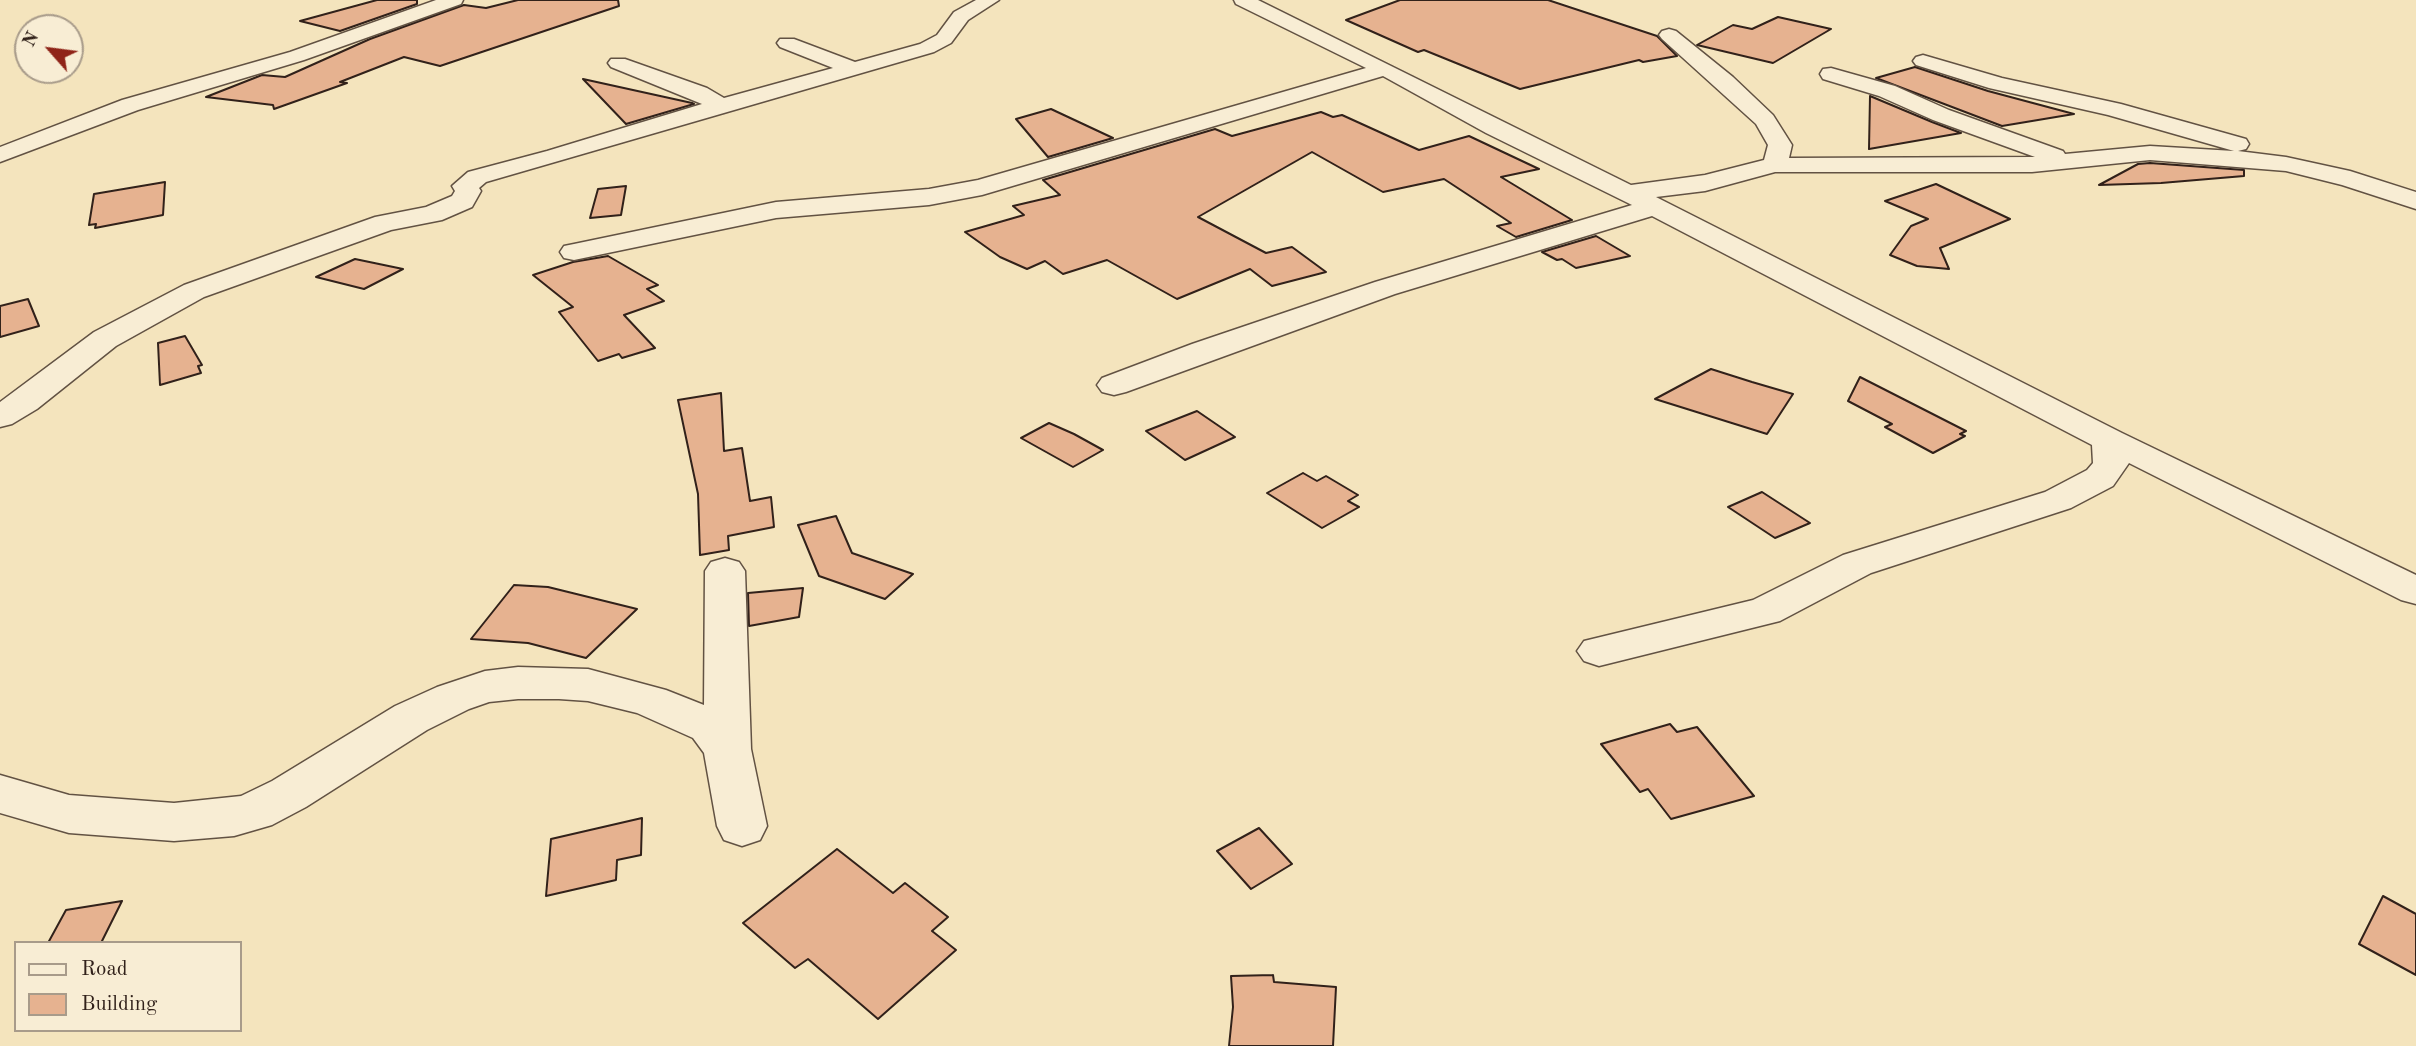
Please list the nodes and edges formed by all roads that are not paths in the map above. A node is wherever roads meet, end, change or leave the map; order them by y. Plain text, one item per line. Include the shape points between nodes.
1 (454, 0) edge
2 (990, 0) edge
3 (1243, 0) edge
4 (1668, 35) dead end
5 (787, 43) dead end
6 (1923, 61) dead end
7 (618, 63) dead end
8 (854, 69) junction
9 (1385, 69) junction
10 (1831, 74) dead end
11 (720, 104) junction
12 (0, 155) edge
13 (2257, 160) junction
14 (2069, 161) junction
15 (1775, 165) junction
16 (1641, 200) junction
17 (2416, 201) edge
18 (574, 252) dead end
19 (1114, 385) dead end
20 (0, 417) edge
21 (2110, 440) junction
22 (725, 571) dead end
23 (2416, 591) edge
24 (1599, 651) dead end
25 (727, 749) junction
26 (0, 794) edge
27 (742, 826) dead end

1 - 12 street via 297,56 130,105
2 - 8 street via 961,16 938,43
3 - 9 street
4 - 15 street via 1765,120 1780,145
5 - 8 street
6 - 13 street via 2229,140
7 - 11 street
8 - 11 street
9 - 16 street
9 - 18 street via 982,187 929,197 776,210
10 - 14 street
11 - 20 street via 477,177 465,186 468,191 463,201 433,214 385,223 194,291 105,339
13 - 14 street via 2150,153
13 - 17 street via 2324,173
14 - 15 street
15 - 16 street
16 - 19 street
16 - 21 street
21 - 23 street
21 - 24 street via 2111,464 2100,478 2058,500 1872,559 1765,611
22 - 25 street
25 - 26 street via 709,726 650,701 588,685 518,683 485,687 453,698 411,718 275,802 234,817 174,822 69,814
25 - 27 street

